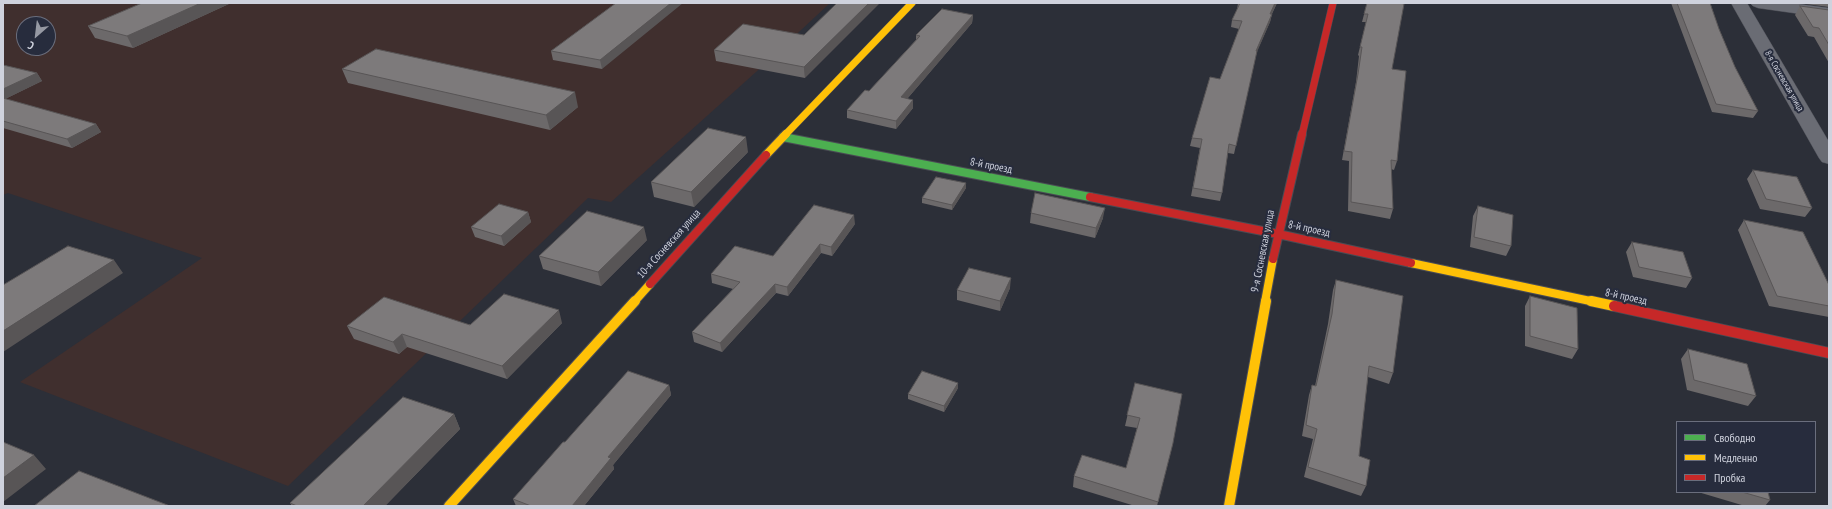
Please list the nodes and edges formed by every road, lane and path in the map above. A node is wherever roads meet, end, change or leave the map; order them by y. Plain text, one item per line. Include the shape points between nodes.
1 (912, 3) edge
2 (1333, 3) edge
3 (1739, 3) edge
4 (1758, 3) edge
5 (1829, 13) edge
6 (783, 137) junction
7 (1829, 158) edge
8 (1278, 234) junction
9 (1829, 353) edge
10 (448, 506) edge
11 (1229, 506) edge

1 - 6 street, 10-я Сосневская улица
2 - 8 street, 9-я Сосневская улица
3 - 7 street, 8-я Сосневская улица
4 - 5 street
6 - 8 street, 8-й проезд
6 - 10 street, 10-я Сосневская улица
8 - 9 street, 8-й проезд
8 - 11 street, 9-я Сосневская улица

